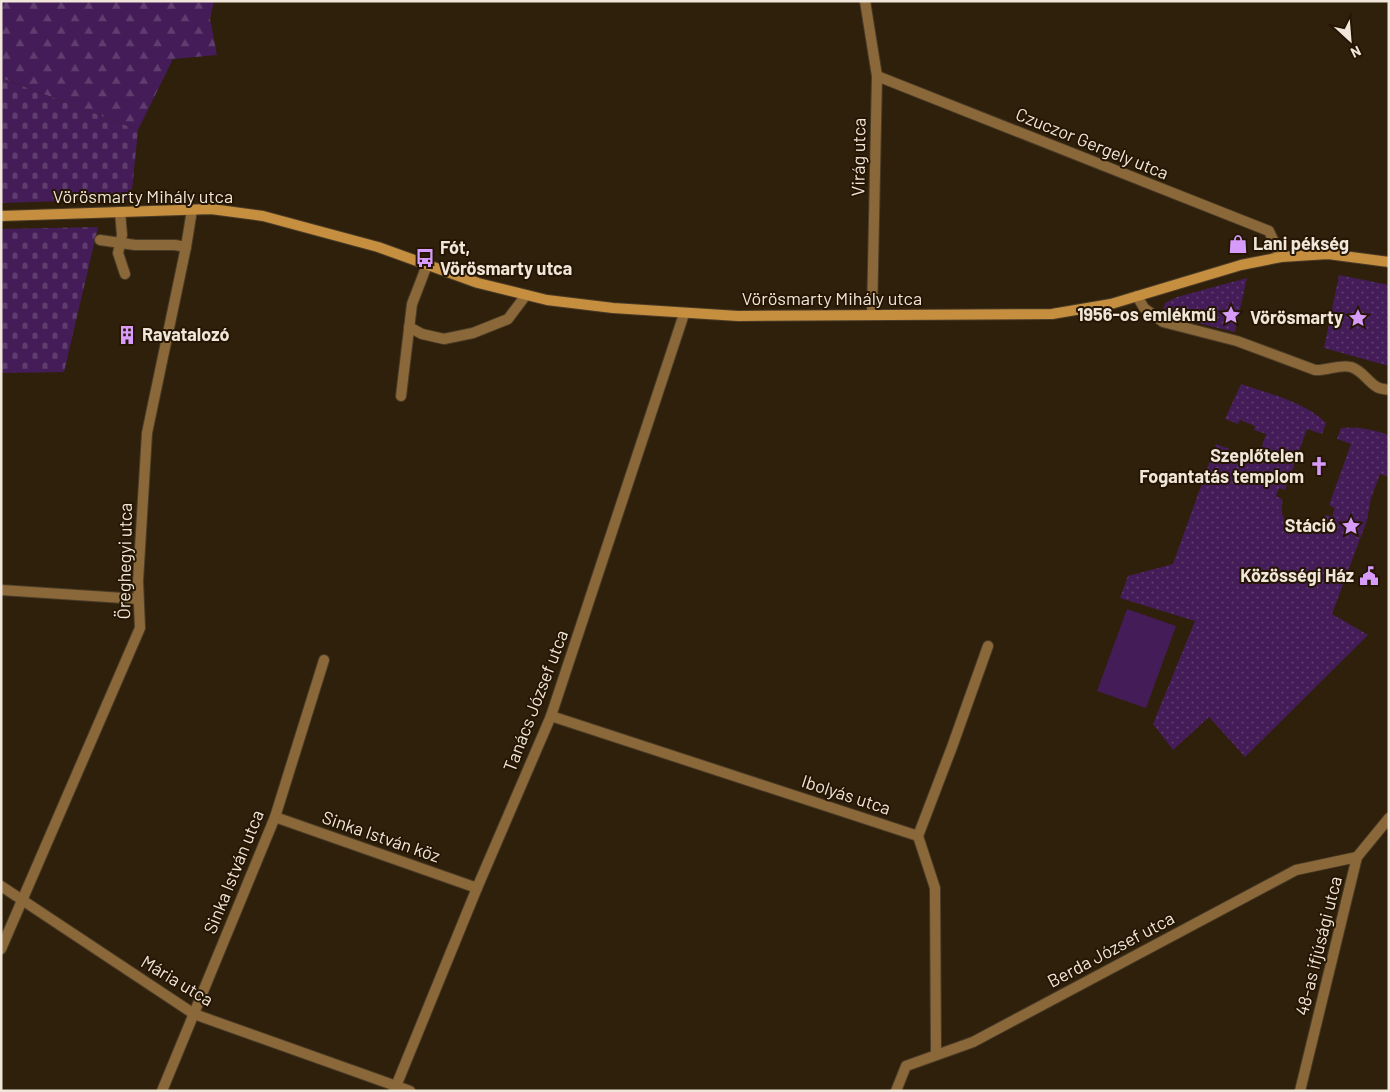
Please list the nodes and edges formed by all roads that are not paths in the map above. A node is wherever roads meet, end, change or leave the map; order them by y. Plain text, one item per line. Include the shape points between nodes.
1 (865, 1) edge
2 (877, 76) junction
3 (192, 210) junction
4 (120, 212) junction
5 (1, 216) edge
6 (100, 240) dead end
7 (120, 243) junction
8 (186, 247) junction
9 (1281, 257) junction
10 (1389, 262) edge
11 (427, 264) junction
12 (125, 274) dead end
13 (526, 295) junction
14 (1137, 296) junction
15 (684, 314) junction
16 (872, 315) junction
17 (409, 327) junction
18 (1389, 390) edge
19 (400, 396) dead end
20 (1, 590) edge
21 (138, 599) junction
22 (988, 646) dead end
23 (324, 660) dead end
24 (551, 716) junction
25 (275, 817) junction
26 (1389, 818) edge
27 (918, 836) junction
28 (1357, 857) junction
29 (1, 886) edge
30 (477, 888) junction
31 (22, 900) junction
32 (1, 949) edge
33 (194, 1014) junction
34 (936, 1056) junction
35 (395, 1088) edge
36 (162, 1091) edge
37 (410, 1091) edge
38 (896, 1091) edge
39 (1300, 1091) edge

1 - 2 street, Virág utca
2 - 9 street, Czuczor Gergely utca via 1269,232
2 - 16 street, Virág utca
3 - 4 main road, Vörösmarty Mihály utca
3 - 8 street, Öreghegyi utca
3 - 11 main road, Vörösmarty Mihály utca via 263,216 378,247
4 - 5 main road, Vörösmarty Mihály utca
4 - 7 street
6 - 7 street
7 - 8 street
7 - 12 street via 118,252
8 - 21 street, Öreghegyi utca via 147,433
9 - 10 main road, Vörösmarty Mihály utca via 1328,254
9 - 14 main road, Vörösmarty Mihály utca
11 - 13 main road, Vörösmarty Mihály utca via 478,283
11 - 17 street via 412,304
13 - 15 main road, Vörösmarty Mihály utca via 613,308
13 - 17 street via 508,318 473,333 444,339
14 - 16 main road, Vörösmarty Mihály utca via 1052,314
14 - 18 street via 1144,308 1163,322 1236,341 1314,370 1350,367 1364,373 1377,387
15 - 16 main road, Vörösmarty Mihály utca
15 - 24 street, Tanács József utca
17 - 19 street
20 - 21 street
21 - 31 street, Öreghegyi utca via 140,628
22 - 27 street
23 - 25 street, Sinka István utca
24 - 27 street, Ibolyás utca
24 - 30 street, Tanács József utca
25 - 30 street, Sinka István köz
25 - 33 street, Sinka István utca
26 - 28 street, 48-as ifjúsági utca
27 - 34 street via 935,888
28 - 34 street, Berda József utca via 1296,870 973,1042
28 - 39 street, 48-as ifjúsági utca
29 - 31 street, Mária utca
30 - 35 street, Tanács József utca
31 - 32 street, Öreghegyi utca
31 - 33 street, Mária utca
33 - 35 street, Mária utca
33 - 36 street, Sinka István utca
34 - 38 street, Berda József utca via 906,1066
35 - 37 street, Mária utca

